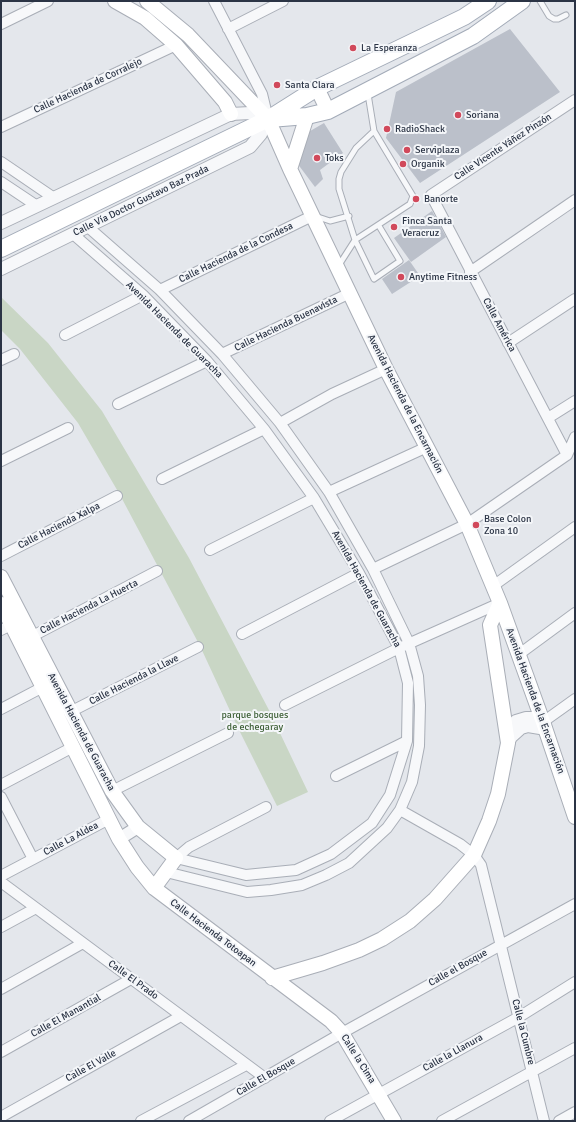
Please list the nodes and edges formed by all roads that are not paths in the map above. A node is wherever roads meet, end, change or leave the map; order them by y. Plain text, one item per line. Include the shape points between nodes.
1 (48, 1) edge
2 (115, 1) edge
3 (147, 1) edge
4 (214, 1) edge
5 (283, 1) edge
6 (488, 1) edge
7 (540, 1) edge
8 (518, 2) edge
9 (135, 5) edge
10 (566, 15) dead end
11 (497, 19) junction
12 (1, 24) edge
13 (228, 29) junction
14 (176, 45) junction
15 (317, 88) junction
16 (367, 91) junction
17 (575, 100) edge
18 (328, 110) junction
19 (231, 114) junction
20 (307, 116) junction
21 (268, 119) junction
22 (1, 128) edge
23 (374, 131) junction
24 (1, 162) edge
25 (290, 169) junction
26 (1, 182) edge
27 (431, 195) joint
28 (54, 198) junction
29 (575, 200) edge
30 (37, 206) junction
31 (312, 216) junction
32 (349, 216) junction
33 (1, 224) edge
34 (379, 226) junction
35 (88, 227) junction
36 (73, 234) junction
37 (355, 240) junction
38 (1, 249) edge
39 (337, 268) junction
40 (1, 269) edge
41 (470, 272) junction
42 (160, 290) junction
43 (350, 293) junction
44 (142, 295) junction
45 (575, 299) edge
46 (178, 308) junction
47 (166, 319) junction
48 (65, 334) dead end
49 (508, 343) junction
50 (14, 354) dead end
51 (222, 354) junction
52 (1, 360) edge
53 (207, 361) junction
54 (386, 369) junction
55 (575, 401) edge
56 (118, 404) dead end
57 (548, 418) junction
58 (280, 423) junction
59 (68, 428) dead end
60 (264, 429) junction
61 (289, 437) junction
62 (575, 437) edge
63 (275, 444) junction
64 (427, 447) junction
65 (567, 456) junction
66 (1, 461) edge
67 (317, 475) junction
68 (162, 479) dead end
69 (303, 482) junction
70 (329, 492) junction
71 (117, 496) dead end
72 (314, 498) junction
73 (467, 524) junction
74 (575, 527) edge
75 (210, 550) dead end
76 (1, 556) edge
77 (374, 569) junction
78 (157, 571) dead end
79 (359, 573) junction
80 (1, 577) edge
81 (493, 586) junction
82 (500, 603) junction
83 (1, 604) edge
84 (575, 613) edge
85 (6, 628) edge
86 (242, 634) dead end
87 (26, 639) junction
88 (409, 643) junction
89 (198, 647) dead end
90 (399, 648) junction
91 (518, 655) junction
92 (43, 687) junction
93 (575, 699) edge
94 (284, 705) dead end
95 (1, 709) edge
96 (70, 712) junction
97 (544, 725) junction
98 (228, 733) dead end
99 (507, 737) junction
100 (407, 741) junction
101 (73, 747) junction
102 (336, 776) dead end
103 (96, 779) junction
104 (1, 785) edge
105 (571, 786) edge
106 (112, 791) junction
107 (1, 797) edge
108 (266, 807) dead end
109 (400, 810) junction
110 (575, 817) edge
111 (109, 819) junction
112 (138, 827) junction
113 (118, 838) junction
114 (474, 854) junction
115 (176, 858) junction
116 (33, 859) junction
117 (166, 872) junction
118 (1, 876) edge
119 (1, 882) edge
120 (154, 888) junction
121 (575, 904) edge
122 (36, 908) junction
123 (1, 927) edge
124 (83, 943) junction
125 (500, 944) junction
126 (272, 978) junction
127 (131, 979) junction
128 (575, 982) edge
129 (1, 989) edge
130 (182, 1016) junction
131 (519, 1016) junction
132 (342, 1033) junction
133 (575, 1048) edge
134 (1, 1052) edge
135 (246, 1065) junction
136 (533, 1071) junction
137 (265, 1078) junction
138 (379, 1094) junction
139 (575, 1112) edge
140 (1, 1117) edge
141 (141, 1121) edge
142 (190, 1121) edge
143 (330, 1121) edge
144 (394, 1121) edge
145 (442, 1121) edge
146 (544, 1121) edge
147 (560, 1121) edge

1 - 12 street
2 - 9 main road
3 - 21 main road via 188,35
4 - 13 street, Avenida Hacienda de la Encarnación
5 - 13 street
6 - 11 street
6 - 15 main road, Calle Vía Doctor Gustavo Baz Prada via 464,17
7 - 10 lane via 549,16 554,19
8 - 11 main road, Calle Vía Doctor Gustavo Baz Prada
9 - 14 main road
11 - 16 main road, Calle Vía Doctor Gustavo Baz Prada via 473,36
13 - 21 street, Avenida Hacienda de la Encarnación via 262,94
14 - 19 main road via 225,102
14 - 22 street, Calle Hacienda de Corralejo
15 - 18 main road
15 - 21 main road, Calle Vía Doctor Gustavo Baz Prada
16 - 18 main road, Calle Vía Doctor Gustavo Baz Prada
16 - 23 lane
17 - 27 street, Calle Vicente Yáñez Pinzón
18 - 20 main road, Calle Vía Doctor Gustavo Baz Prada
19 - 21 street, Calle Vía Doctor Gustavo Baz Prada via 250,113
19 - 28 street, Calle Vía Doctor Gustavo Baz Prada
20 - 21 main road, Calle Vía Doctor Gustavo Baz Prada
20 - 25 main road
21 - 25 main road, Avenida Hacienda de la Encarnación
21 - 35 street, Calle Vía Doctor Gustavo Baz Prada via 261,134 250,147
21 - 38 main road, Calle Vía Doctor Gustavo Baz Prada
23 - 32 lane via 356,148 341,172 339,189
23 - 34 lane via 413,196 410,204
24 - 28 street
25 - 31 main road, Avenida Hacienda de la Encarnación
26 - 30 street
27 - 41 street, Calle América
28 - 30 street, Calle Vía Doctor Gustavo Baz Prada
29 - 41 street
30 - 33 street, Calle Vía Doctor Gustavo Baz Prada
31 - 32 lane via 330,221
31 - 39 main road, Avenida Hacienda de la Encarnación
31 - 42 street, Calle Hacienda de la Condesa
32 - 37 lane
34 - 37 lane
34 - 37 lane via 400,261 374,279
35 - 36 street, Calle Vía Doctor Gustavo Baz Prada
35 - 42 street, Avenida Hacienda de Guaracha
36 - 40 street, Calle Vía Doctor Gustavo Baz Prada
36 - 44 street, Avenida Hacienda de Guaracha
37 - 39 lane
39 - 43 main road, Avenida Hacienda de la Encarnación
41 - 49 street, Calle América
42 - 46 street, Avenida Hacienda de Guaracha
43 - 51 street, Calle Hacienda Buenavista
43 - 54 main road, Avenida Hacienda de la Encarnación
44 - 47 street, Avenida Hacienda de Guaracha
44 - 48 street
45 - 49 street
46 - 47 street
46 - 51 street, Avenida Hacienda de Guaracha
47 - 53 street, Avenida Hacienda de Guaracha
49 - 57 street, Calle América
50 - 52 street
51 - 58 street, Avenida Hacienda de Guaracha
53 - 56 street
53 - 60 street, Avenida Hacienda de Guaracha
54 - 58 street via 332,394
54 - 64 main road, Avenida Hacienda de la Encarnación
55 - 57 street
57 - 65 street, Calle América
58 - 61 street, Avenida Hacienda de Guaracha
59 - 66 street
60 - 63 street, Avenida Hacienda de Guaracha
60 - 68 street
61 - 63 street via 288,442 282,445
61 - 67 street, Avenida Hacienda de Guaracha
62 - 65 street
63 - 69 street, Avenida Hacienda de Guaracha
64 - 70 street
64 - 73 main road, Avenida Hacienda de la Encarnación
65 - 73 street
67 - 69 street via 310,473 305,476
67 - 70 street, Avenida Hacienda de Guaracha
69 - 72 street, Avenida Hacienda de Guaracha
70 - 77 street, Avenida Hacienda de Guaracha
71 - 76 street, Calle Hacienda Xalpa
72 - 75 street
72 - 79 street, Avenida Hacienda de Guaracha
73 - 77 street
73 - 81 main road, Avenida Hacienda de la Encarnación
74 - 81 street
77 - 88 street, Avenida Hacienda de Guaracha
78 - 87 street, Calle Hacienda La Huerta
79 - 86 street
79 - 90 street, Avenida Hacienda de Guaracha
80 - 87 main road, Avenida Hacienda de Guaracha
81 - 82 main road, Avenida Hacienda de la Encarnación
82 - 88 street
82 - 91 main road, Avenida Hacienda de la Encarnación
82 - 99 main road via 490,625
83 - 85 main road, Avenida Hacienda de Guaracha
84 - 91 street
85 - 87 main road, Avenida Hacienda de Guaracha
87 - 92 main road, Avenida Hacienda de Guaracha
87 - 96 main road, Avenida Hacienda de Guaracha
88 - 90 street
88 - 109 street, Avenida Hacienda de Guaracha via 418,676 419,746 412,782
89 - 96 street, Calle Hacienda la Llave
90 - 94 street
90 - 100 street, Avenida Hacienda de Guaracha via 408,683
91 - 97 main road, Avenida Hacienda de la Encarnación
92 - 95 street
92 - 101 main road, Avenida Hacienda de Guaracha
93 - 97 street
96 - 103 main road, Avenida Hacienda de Guaracha
97 - 99 street via 521,728 511,737
97 - 105 main road, Avenida Hacienda de la Encarnación
98 - 106 street
99 - 114 main road via 498,794
100 - 102 street
100 - 115 street, Avenida Hacienda de Guaracha via 390,795 372,822 331,854 296,870 246,875
101 - 103 main road, Avenida Hacienda de Guaracha
101 - 104 street
103 - 106 main road, Avenida Hacienda de Guaracha
103 - 111 main road, Avenida Hacienda de Guaracha
105 - 110 main road, Avenida Hacienda de la Encarnación
106 - 112 main road, Avenida Hacienda de Guaracha
107 - 116 street
108 - 115 street via 189,847
109 - 114 street
109 - 117 street, Avenida Hacienda de Guaracha via 387,828 349,863 302,885 247,892
111 - 113 main road, Avenida Hacienda de Guaracha
111 - 116 street, Calle La Aldea
112 - 113 street
112 - 115 main road, Avenida Hacienda de Guaracha
113 - 120 main road, Avenida Hacienda de Guaracha
114 - 125 street, Calle la Cumbre via 481,865
114 - 126 main road via 435,899 410,921 382,939 323,964
115 - 117 main road
116 - 118 street, Calle La Aldea
117 - 120 main road
119 - 122 street, Calle El Prado
120 - 126 main road, Calle Hacienda Totoapan
121 - 125 street, Calle el Bosque
122 - 123 street
122 - 124 street, Calle El Prado
124 - 127 street, Calle El Prado
124 - 129 street
125 - 131 street, Calle la Cumbre
125 - 132 street, Calle el Bosque
126 - 132 main road, Calle la Cima via 330,1021
127 - 130 street, Calle El Prado
127 - 134 street, Calle El Manantial
128 - 131 street, Calle la Llanura
130 - 135 street, Calle El Prado
130 - 140 street, Calle El Valle
131 - 136 street, Calle la Cumbre
131 - 138 street, Calle la Llanura
132 - 137 street, Calle El Bosque
132 - 138 main road, Calle la Cima
133 - 136 street
135 - 137 street, Calle El Prado
135 - 141 street, Calle El Bosque
136 - 145 street
136 - 146 street, Calle la Cumbre
137 - 142 street, Calle El Bosque
138 - 143 street, Calle la Llanura
138 - 144 main road, Calle la Cima
139 - 147 street

